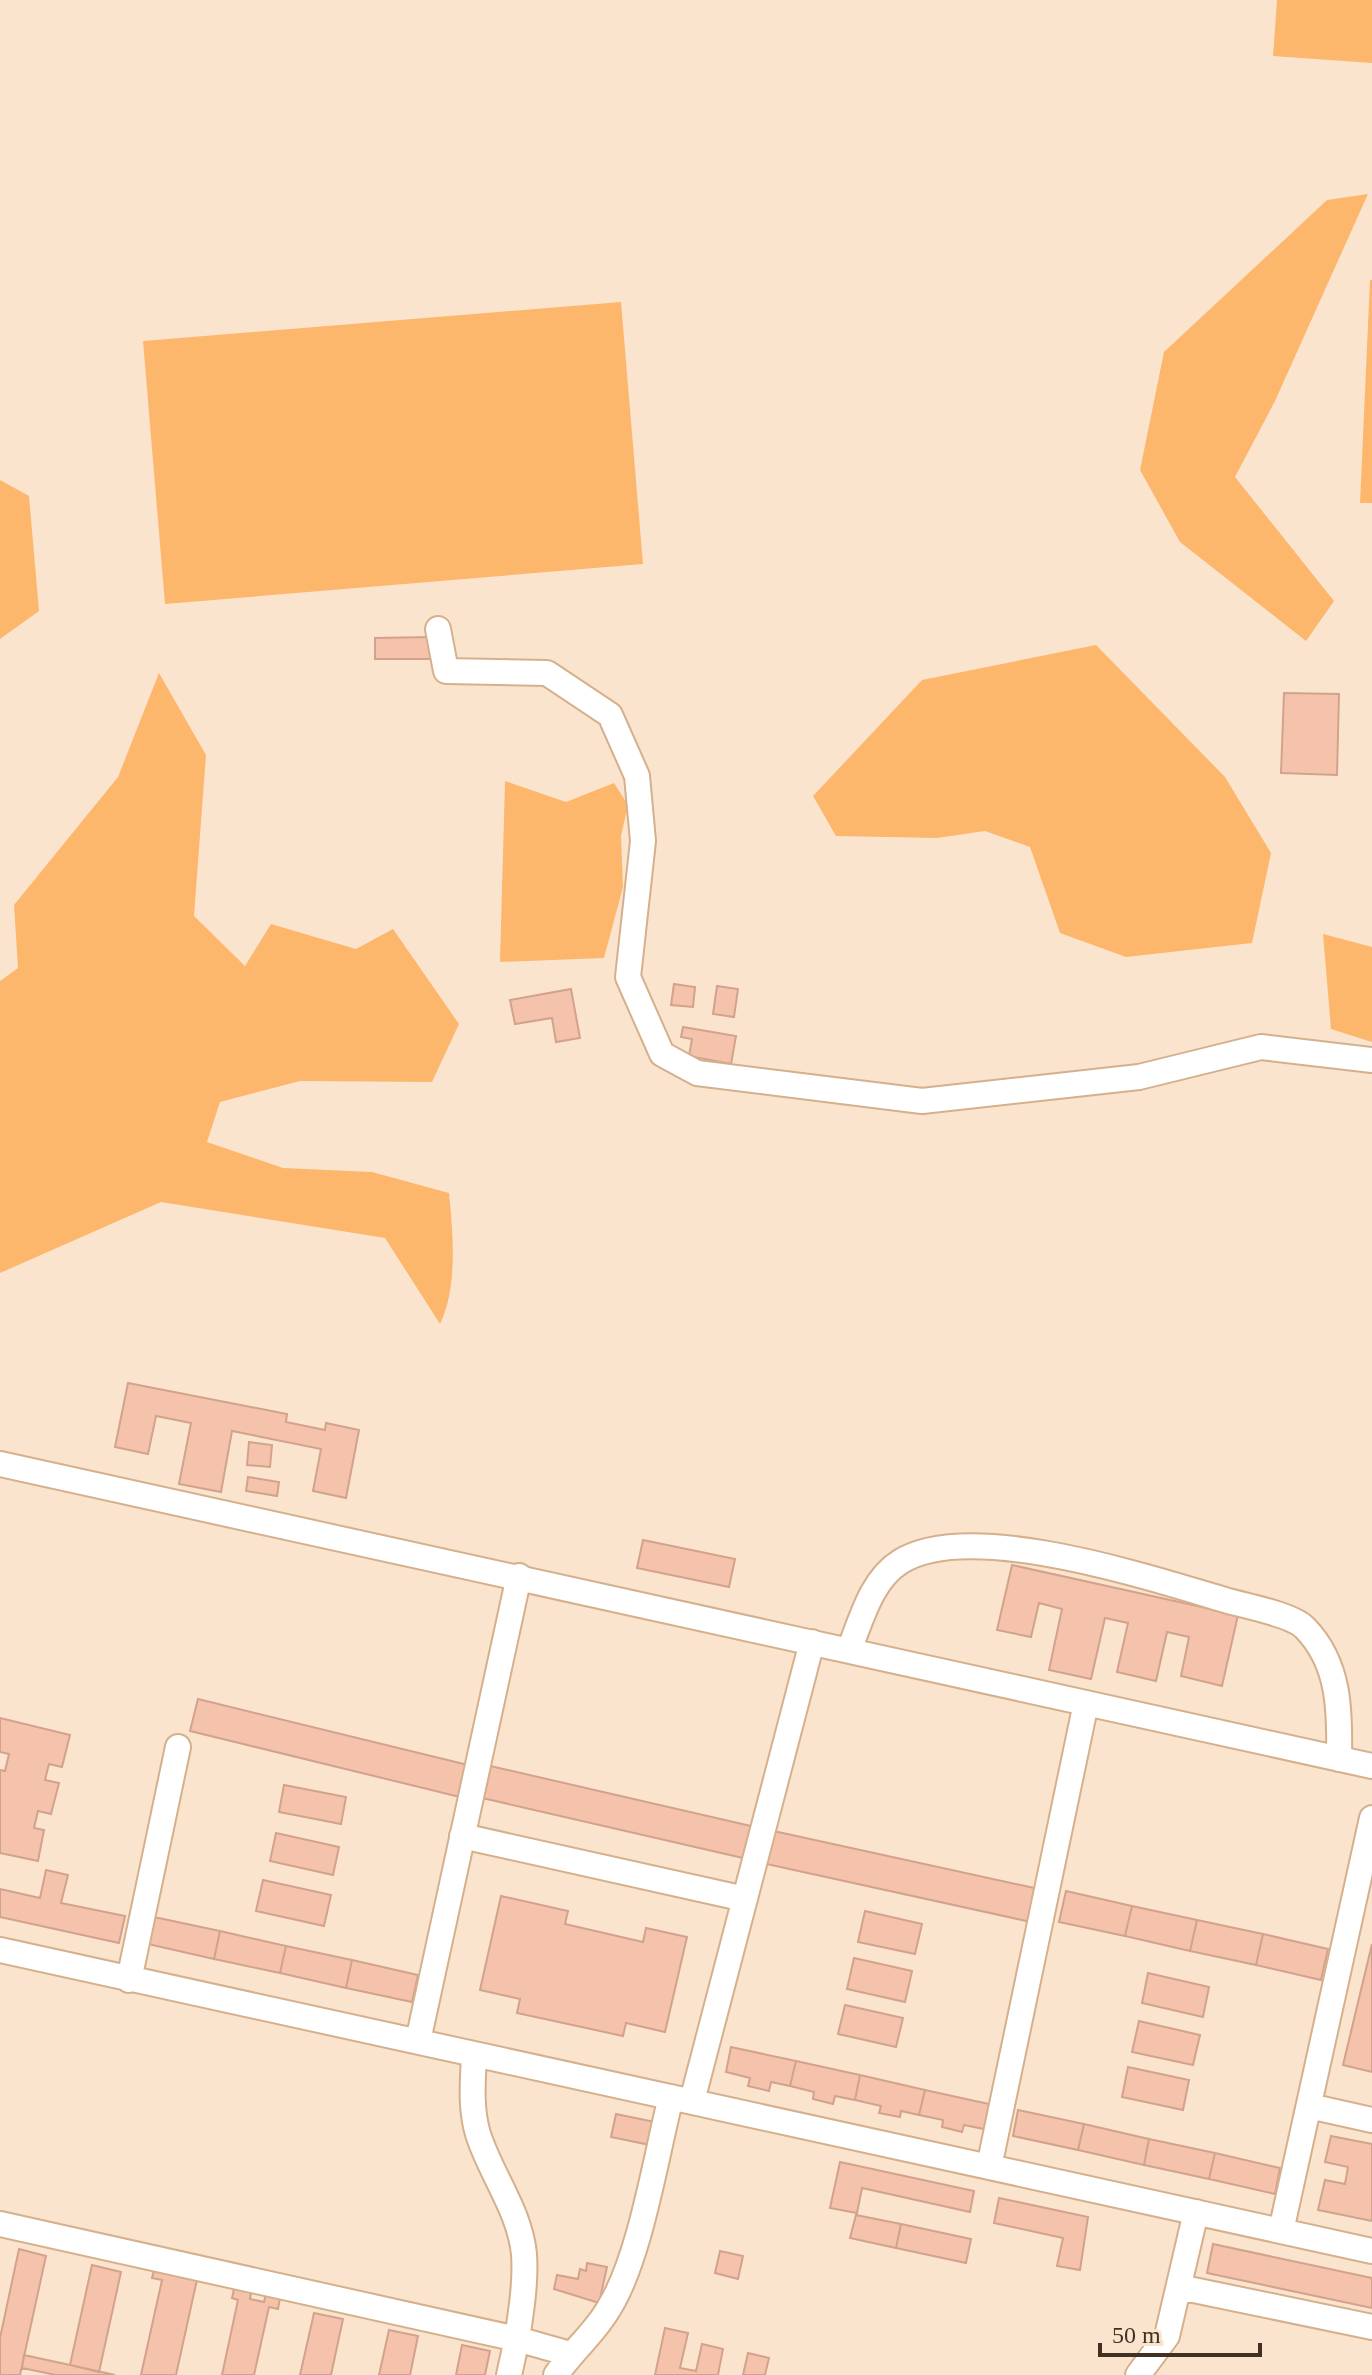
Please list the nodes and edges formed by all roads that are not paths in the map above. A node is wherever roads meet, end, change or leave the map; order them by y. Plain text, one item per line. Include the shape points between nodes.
1 (438, 629) dead end
2 (1372, 1060) edge
3 (0, 1464) edge
4 (519, 1576) junction
5 (812, 1642) junction
6 (849, 1650) junction
7 (1086, 1703) junction
8 (178, 1747) dead end
9 (1339, 1759) junction
10 (1372, 1766) edge
11 (1372, 1818) edge
12 (462, 1836) junction
13 (745, 1899) junction
14 (1363, 1901) edge
15 (0, 1950) edge
16 (129, 1980) junction
17 (418, 2041) junction
18 (474, 2054) junction
19 (681, 2099) junction
20 (1309, 2106) junction
21 (1372, 2120) edge
22 (989, 2167) junction
23 (1196, 2212) junction
24 (0, 2224) edge
25 (1281, 2231) junction
26 (1372, 2251) edge
27 (1179, 2287) junction
28 (1372, 2327) edge
29 (517, 2339) junction
30 (570, 2354) junction
31 (509, 2375) edge
32 (556, 2375) edge
33 (1138, 2375) edge

1 - 2 street via 446,671 547,673 610,715 637,776 643,841 628,977 662,1054 697,1073 922,1101 1139,1077 1261,1047
3 - 4 street
4 - 5 street
4 - 12 street
5 - 6 street
5 - 13 street
6 - 7 street
6 - 9 street via 879,1582 898,1562 926,1551 985,1548 1089,1563 1303,1625 1326,1655 1334,1678
7 - 9 street
7 - 22 street
8 - 16 street
9 - 10 street
11 - 14 street
12 - 13 street
12 - 17 street
13 - 19 street
14 - 20 street
15 - 16 street
16 - 17 street
17 - 18 street
18 - 19 street
18 - 29 street via 472,2101 478,2133 524,2252
19 - 22 street
19 - 30 street via 626,2272 609,2309
20 - 21 street
20 - 25 street
22 - 23 street
23 - 25 street
23 - 27 street
24 - 29 street
25 - 26 street
27 - 28 street
27 - 33 street via 1167,2336
29 - 30 street
29 - 31 street
30 - 32 street

